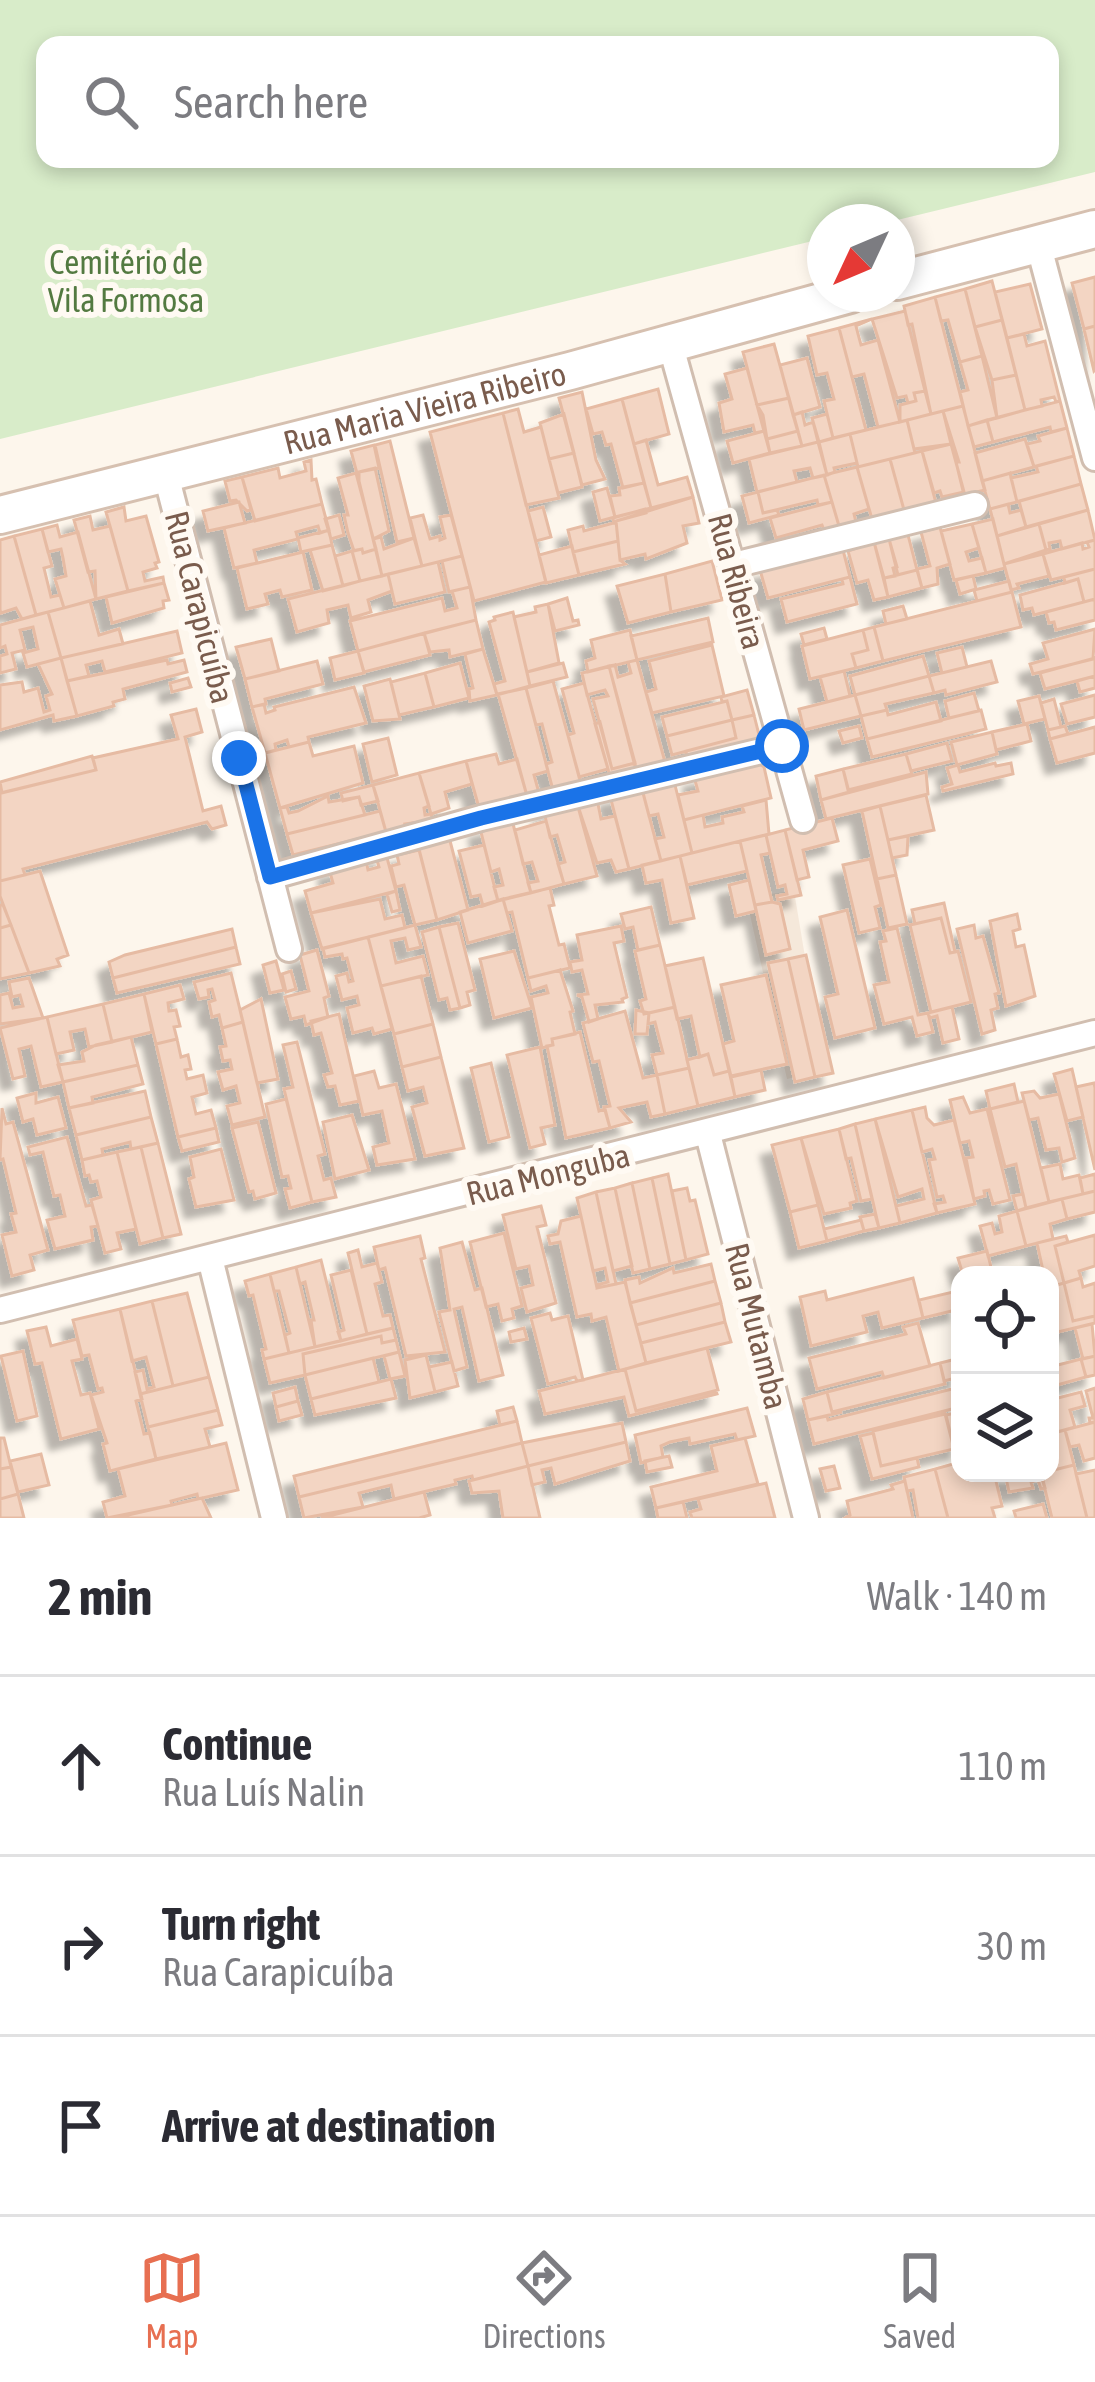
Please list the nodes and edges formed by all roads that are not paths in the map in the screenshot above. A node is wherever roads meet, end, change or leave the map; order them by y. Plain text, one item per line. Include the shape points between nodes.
1 (1095, 229) edge
2 (1038, 244) junction
3 (915, 276) edge
4 (807, 306) edge
5 (670, 343) junction
6 (1095, 458) edge
7 (166, 475) junction
8 (975, 505) dead end
9 (0, 514) edge
10 (734, 565) junction
11 (782, 746) junction
12 (803, 820) dead end
13 (270, 877) junction
14 (289, 949) dead end
15 (1095, 1033) edge
16 (709, 1134) junction
17 (209, 1258) junction
18 (0, 1310) edge
19 (274, 1518) edge
20 (806, 1518) edge

1 - 2 street
2 - 3 street
2 - 6 street
4 - 5 street, Rua Maria Vieira Ribeiro
5 - 7 street, Rua Maria Vieira Ribeiro
5 - 10 street, Rua Ribeira
7 - 9 street, Rua Maria Vieira Ribeiro
7 - 13 street, Rua Carapicuíba
8 - 10 street
10 - 11 street, Rua Ribeira
11 - 12 street, Rua Ribeira
11 - 13 street
13 - 14 street, Rua Carapicuíba
15 - 16 street, Rua Monguba
16 - 17 street, Rua Monguba
16 - 20 street, Rua Mutamba
17 - 18 street, Rua Monguba
17 - 19 street

